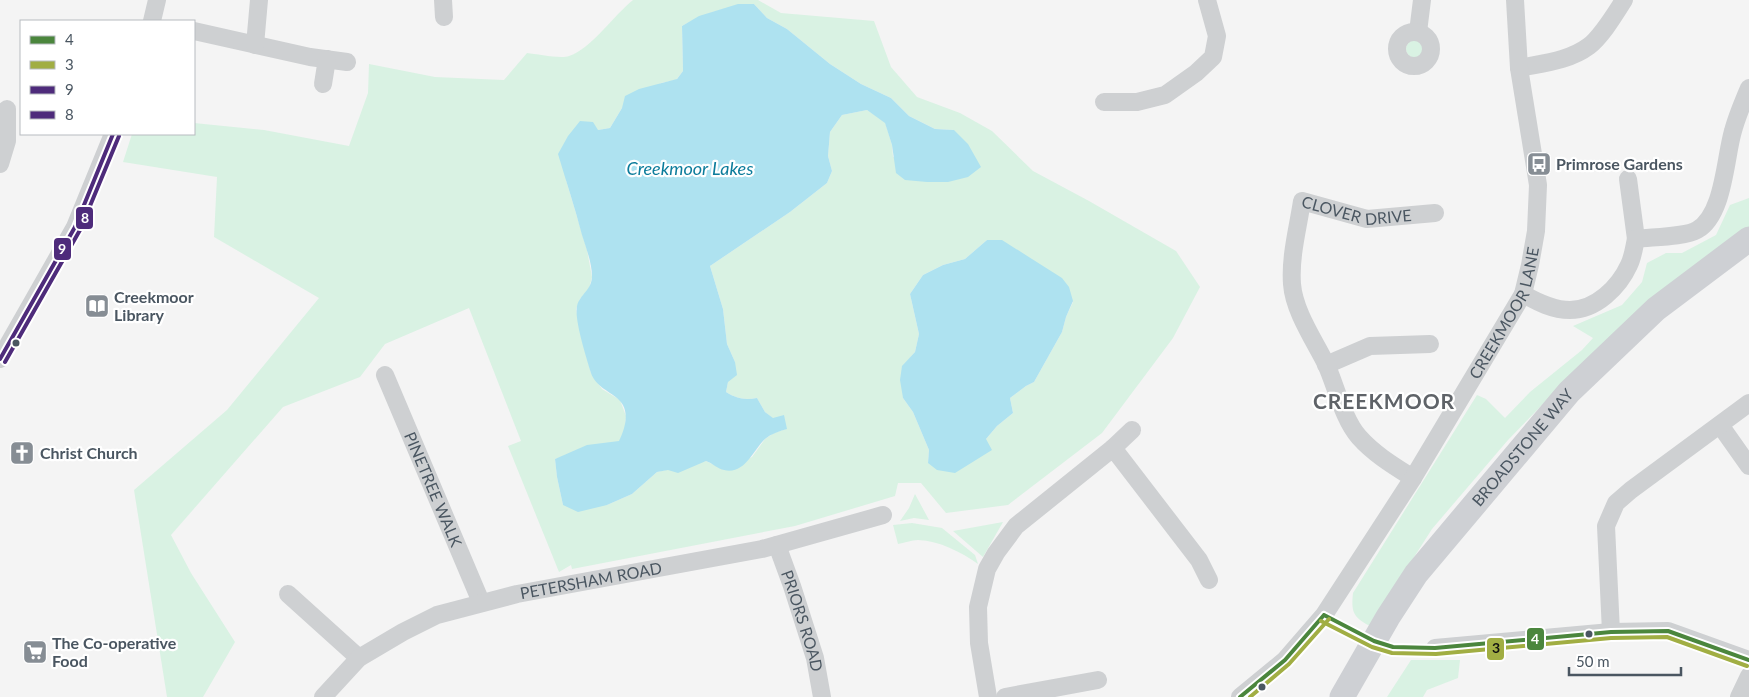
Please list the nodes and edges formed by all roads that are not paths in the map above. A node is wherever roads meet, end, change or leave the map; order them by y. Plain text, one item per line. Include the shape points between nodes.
1 (157, 0) edge
2 (259, 0) edge
3 (1207, 0) edge
4 (1422, 0) edge
5 (1514, 0) edge
6 (1624, 0) edge
7 (152, 20) edge
8 (195, 31) edge
9 (1418, 32) dead end
10 (255, 45) junction
11 (327, 59) junction
12 (347, 62) dead end
13 (1519, 68) junction
14 (323, 84) dead end
15 (1749, 88) edge
16 (1104, 102) dead end
17 (9, 109) edge
18 (110, 135) edge
19 (0, 164) edge
20 (1628, 179) dead end
21 (1435, 213) dead end
22 (1636, 239) junction
23 (1749, 239) edge
24 (1523, 294) junction
25 (1430, 344) dead end
26 (2, 351) edge
27 (1326, 365) junction
28 (384, 375) dead end
29 (1749, 403) edge
30 (1720, 425) junction
31 (1132, 430) dead end
32 (1113, 448) junction
33 (1749, 466) edge
34 (1413, 478) junction
35 (883, 515) dead end
36 (777, 546) junction
37 (1209, 580) dead end
38 (288, 594) dead end
39 (481, 602) junction
40 (1612, 632) junction
41 (1435, 648) dead end
42 (359, 658) junction
43 (1749, 660) edge
44 (1749, 676) edge
45 (1098, 680) dead end
46 (323, 697) edge
47 (822, 697) edge
48 (988, 697) edge
49 (1005, 697) edge
50 (1240, 697) edge
51 (1342, 697) edge
52 (1739, 697) edge

1 - 7 street
2 - 10 street
3 - 16 street via 1216,36 1213,57 1165,95 1138,102
4 - 9 street
5 - 13 street, CREEKMOOR LANE
6 - 13 street via 1591,45 1562,59
8 - 10 street
10 - 11 street
11 - 12 street
11 - 14 street
13 - 24 street, CREEKMOOR LANE via 1538,185 1536,231
15 - 22 street via 1708,222 1696,230
17 - 19 street via 7,141
18 - 26 street via 76,227
20 - 22 street
21 - 27 street, CLOVER DRIVE via 1367,219 1294,198 1292,286 1304,324
22 - 24 street via 1629,265 1608,293 1594,305 1571,310 1542,304
23 - 51 street, BROADSTONE WAY via 1656,309 1569,392 1416,574
24 - 34 street, CREEKMOOR LANE
25 - 27 street via 1370,346
27 - 34 street, CLOVER DRIVE via 1356,434 1370,450
28 - 39 street, PINETREE WALK
29 - 30 street
30 - 33 street
30 - 40 street via 1616,503 1606,526
31 - 32 street
32 - 37 street via 1200,560
32 - 48 street via 1016,526 987,569 978,607 979,643
34 - 50 street, CREEKMOOR LANE via 1318,623 1285,660
35 - 36 street, PETERSHAM ROAD
36 - 39 street, PETERSHAM ROAD
36 - 47 street, PRIORS ROAD via 815,658
38 - 42 street
39 - 42 street, PETERSHAM ROAD via 437,615
40 - 41 street
40 - 43 street via 1668,631
42 - 46 street, PETERSHAM ROAD
44 - 52 street
45 - 49 street

